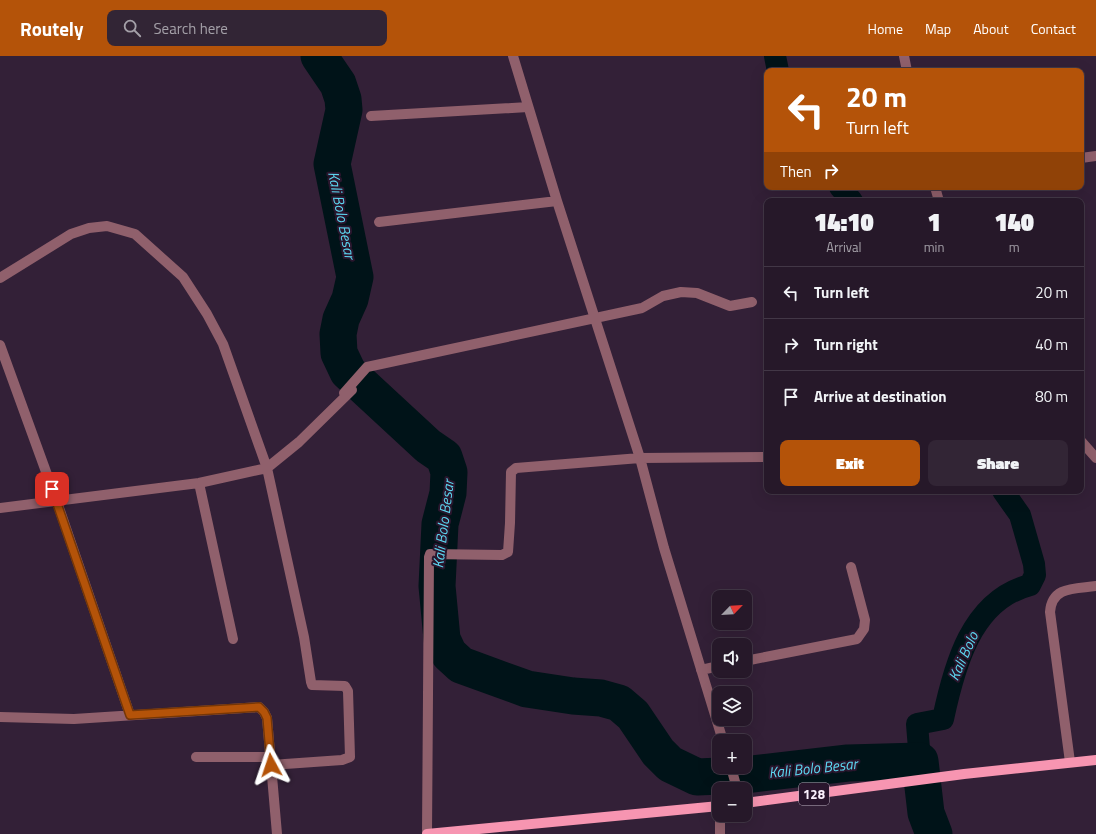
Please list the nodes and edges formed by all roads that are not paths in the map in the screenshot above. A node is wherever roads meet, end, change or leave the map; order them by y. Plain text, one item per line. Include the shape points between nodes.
1 (512, 56) edge
2 (904, 56) edge
3 (906, 68) edge
4 (528, 107) junction
5 (371, 116) dead end
6 (1096, 156) edge
7 (1084, 158) edge
8 (557, 201) junction
9 (379, 222) dead end
10 (0, 278) edge
11 (752, 302) dead end
12 (594, 318) junction
13 (0, 346) edge
14 (354, 388) dead end
15 (344, 393) dead end
16 (1084, 444) edge
17 (764, 457) edge
18 (640, 458) junction
19 (1096, 458) edge
20 (267, 468) junction
21 (199, 483) junction
22 (57, 502) junction
23 (0, 508) edge
24 (851, 567) dead end
25 (1096, 586) edge
26 (233, 639) dead end
27 (752, 660) edge
28 (712, 668) edge
29 (701, 670) junction
30 (130, 715) junction
31 (0, 717) edge
32 (721, 734) edge
33 (196, 757) dead end
34 (1096, 760) edge
35 (270, 761) junction
36 (1070, 762) junction
37 (752, 802) edge
38 (712, 807) edge
39 (720, 822) edge
40 (277, 834) edge
41 (434, 834) edge
42 (720, 834) edge

1 - 4 street
2 - 3 street
4 - 5 street
4 - 8 street
6 - 7 street
8 - 9 street
8 - 12 street
10 - 20 street via 71,234 89,228 107,226 135,234 183,277 207,314 223,344
11 - 12 street via 730,306 697,293 681,292 663,296 642,308
12 - 15 street via 367,367
12 - 18 street
13 - 22 street
14 - 20 street via 299,442
16 - 19 street
17 - 18 street
18 - 29 street
18 - 41 street via 512,470 508,552 502,555 433,553 429,557
20 - 21 street
20 - 35 street via 304,637 311,682 312,685 347,688 350,748 350,757 347,760
21 - 22 street
21 - 26 street
22 - 23 street
22 - 30 street
24 - 27 street via 865,620 864,629 857,639
25 - 36 street via 1066,590 1051,602 1050,612
28 - 29 street
29 - 32 street
30 - 31 street via 74,719
30 - 35 street via 259,707 267,718
33 - 35 street
34 - 36 main road
35 - 40 street
36 - 37 main road, 128
38 - 41 main road
39 - 42 street

